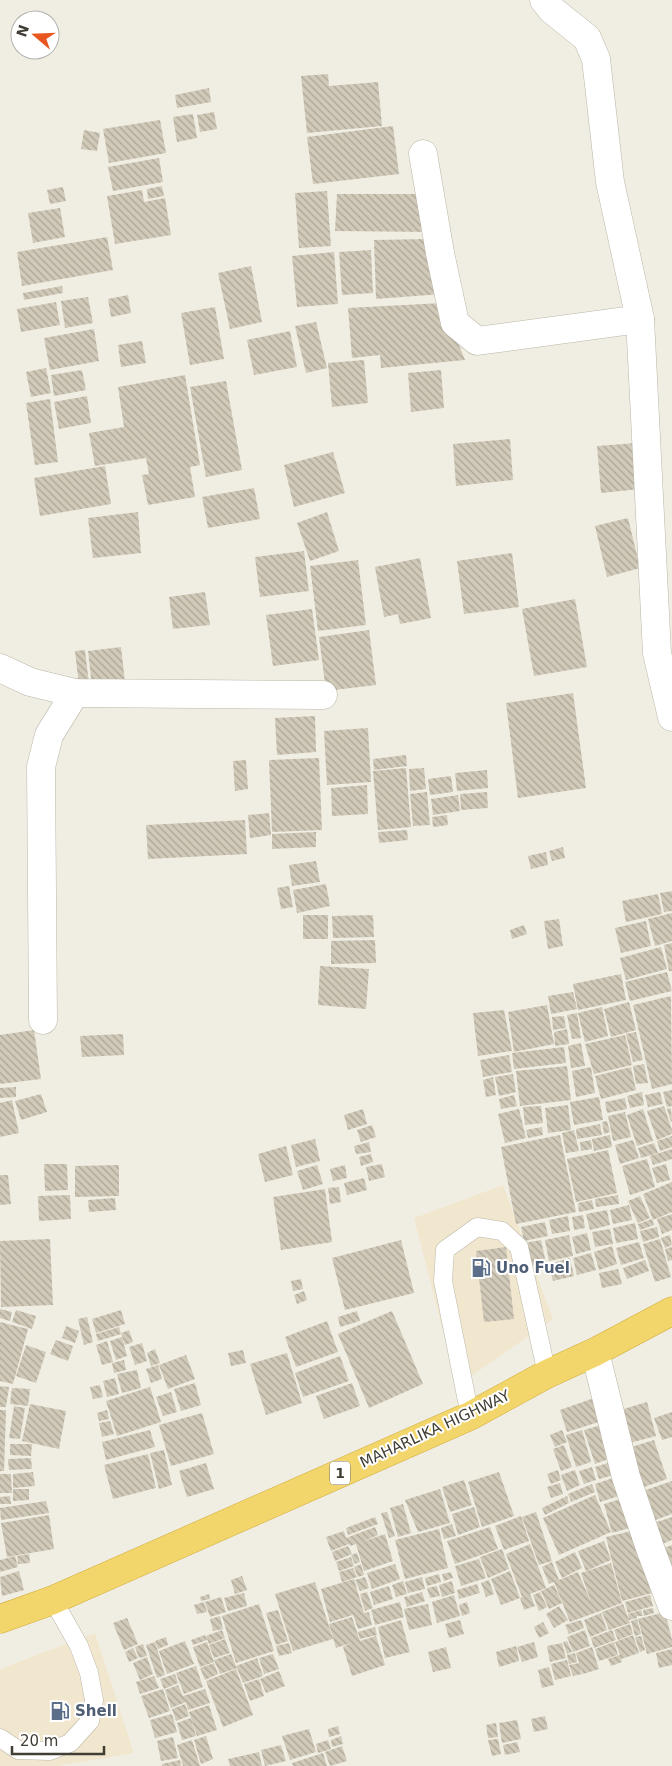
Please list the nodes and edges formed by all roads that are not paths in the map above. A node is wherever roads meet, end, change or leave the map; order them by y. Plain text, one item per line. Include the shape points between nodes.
1 (544, 0) edge
2 (423, 154) dead end
3 (640, 319) junction
4 (0, 668) edge
5 (75, 693) junction
6 (323, 695) dead end
7 (672, 717) edge
8 (43, 1020) dead end
9 (672, 1310) edge
10 (595, 1352) junction
11 (547, 1374) junction
12 (470, 1416) junction
13 (53, 1600) junction
14 (672, 1606) edge
15 (0, 1619) edge
16 (0, 1738) edge

1 - 3 street via 587,38 596,59 610,182
2 - 3 street via 455,323 478,341
3 - 7 street via 656,653
4 - 5 street via 30,682
5 - 6 street
5 - 8 street via 49,735 41,767
9 - 10 highway, MAHARLIKA HIGHWAY / 1
10 - 11 highway, MAHARLIKA HIGHWAY / 1
10 - 14 street via 626,1477
11 - 12 highway, MAHARLIKA HIGHWAY / 1
11 - 12 lane via 519,1247 502,1231 477,1227 445,1250 443,1281
12 - 13 highway, MAHARLIKA HIGHWAY / 1
13 - 15 highway, MAHARLIKA HIGHWAY / 1
13 - 16 lane via 79,1646 89,1673 94,1700 90,1721 70,1743 50,1751 18,1750

